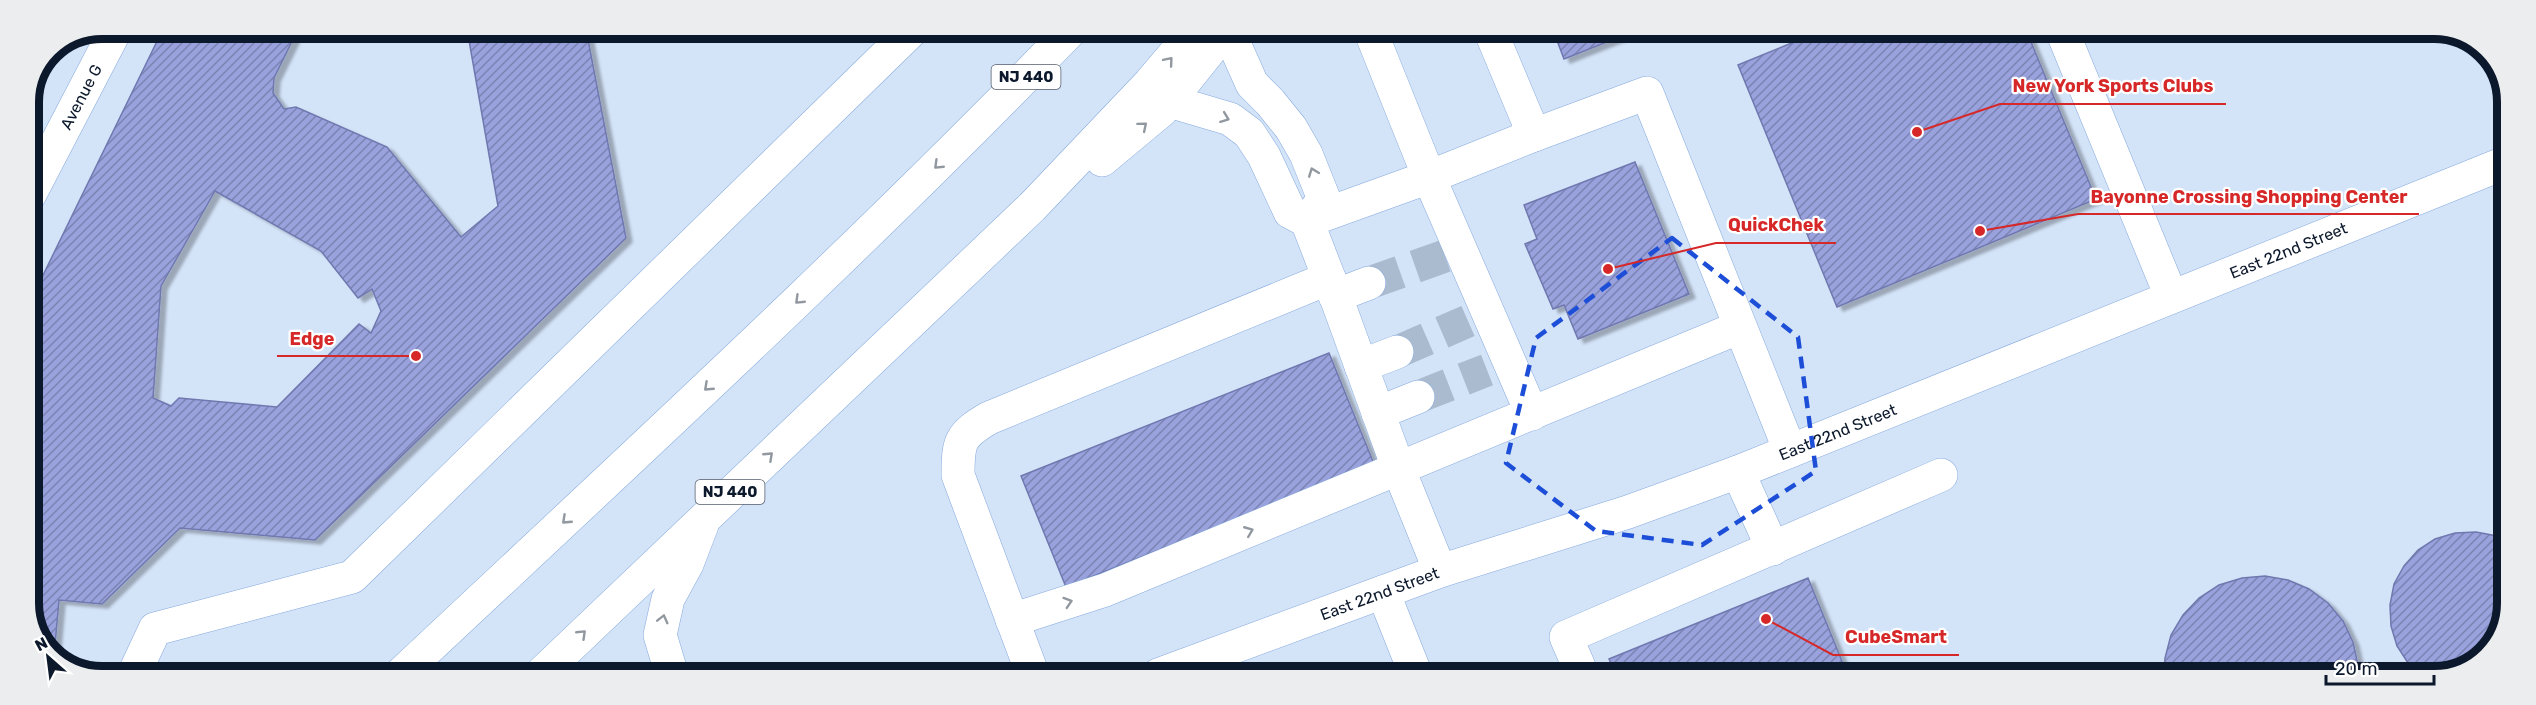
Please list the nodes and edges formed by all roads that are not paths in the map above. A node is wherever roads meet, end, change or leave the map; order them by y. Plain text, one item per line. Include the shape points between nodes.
1 (110, 39) edge
2 (903, 39) edge
3 (1063, 39) edge
4 (1187, 39) edge
5 (1220, 39) edge
6 (1231, 39) edge
7 (1374, 39) edge
8 (1494, 39) edge
9 (2066, 39) edge
10 (1169, 101) junction
11 (1534, 135) junction
12 (2497, 166) edge
13 (39, 175) edge
14 (1429, 177) junction
15 (1307, 221) junction
16 (1369, 283) tunnel mouth
17 (1332, 287) junction
18 (2171, 296) junction
19 (921, 312) junction
20 (1740, 327) junction
21 (1397, 352) tunnel mouth
22 (1361, 366) junction
23 (1418, 397) tunnel mouth
24 (1378, 413) junction
25 (1532, 414) junction
26 (1790, 451) junction
27 (1399, 470) junction
28 (1738, 472) junction
29 (1941, 475) dead end
30 (705, 515) junction
31 (1773, 549) junction
32 (1440, 571) junction
33 (1383, 592) junction
34 (1012, 620) junction
35 (138, 666) edge
36 (410, 666) edge
37 (549, 666) edge
38 (669, 666) edge
39 (1030, 666) edge
40 (1182, 666) edge
41 (1412, 666) edge
42 (1579, 666) edge

1 - 13 main road, Avenue G
2 - 35 main road via 351,577 155,628
3 -> 36 main road, NJ 440 via 751,347
19 -> 4 main road, NJ 440 via 1040,198
5 - 10 main road
15 -> 6 main road via 1324,200 1306,154 1291,128 1252,84
7 - 14 main road
8 - 11 main road
9 - 18 main road
10 -> 15 main road via 1230,118 1249,133 1290,212
19 -> 10 main road
11 - 14 main road
11 - 20 main road via 1647,93
12 - 18 main road, East 22nd Street
14 - 15 main road
14 - 25 main road via 1453,254 1498,365
15 - 17 main road
16 - 17 main road
17 - 22 main road
17 - 34 main road via 1000,413 970,429 958,448 958,475
18 - 26 main road, East 22nd Street
30 -> 19 main road, NJ 440
20 - 25 main road
20 - 26 main road
21 - 22 main road
22 - 24 main road
23 - 24 main road
24 - 27 main road
25 - 27 main road
26 - 28 main road, East 22nd Street
27 - 32 main road
34 -> 27 main road via 1106,590
28 - 31 main road
28 - 32 main road, East 22nd Street via 1628,512
29 - 31 main road
37 -> 30 main road, NJ 440
38 -> 30 main road via 660,634 668,599 687,564
31 - 42 main road via 1566,637
32 - 33 main road, East 22nd Street
33 - 40 main road, East 22nd Street
33 - 41 main road
34 - 39 main road

